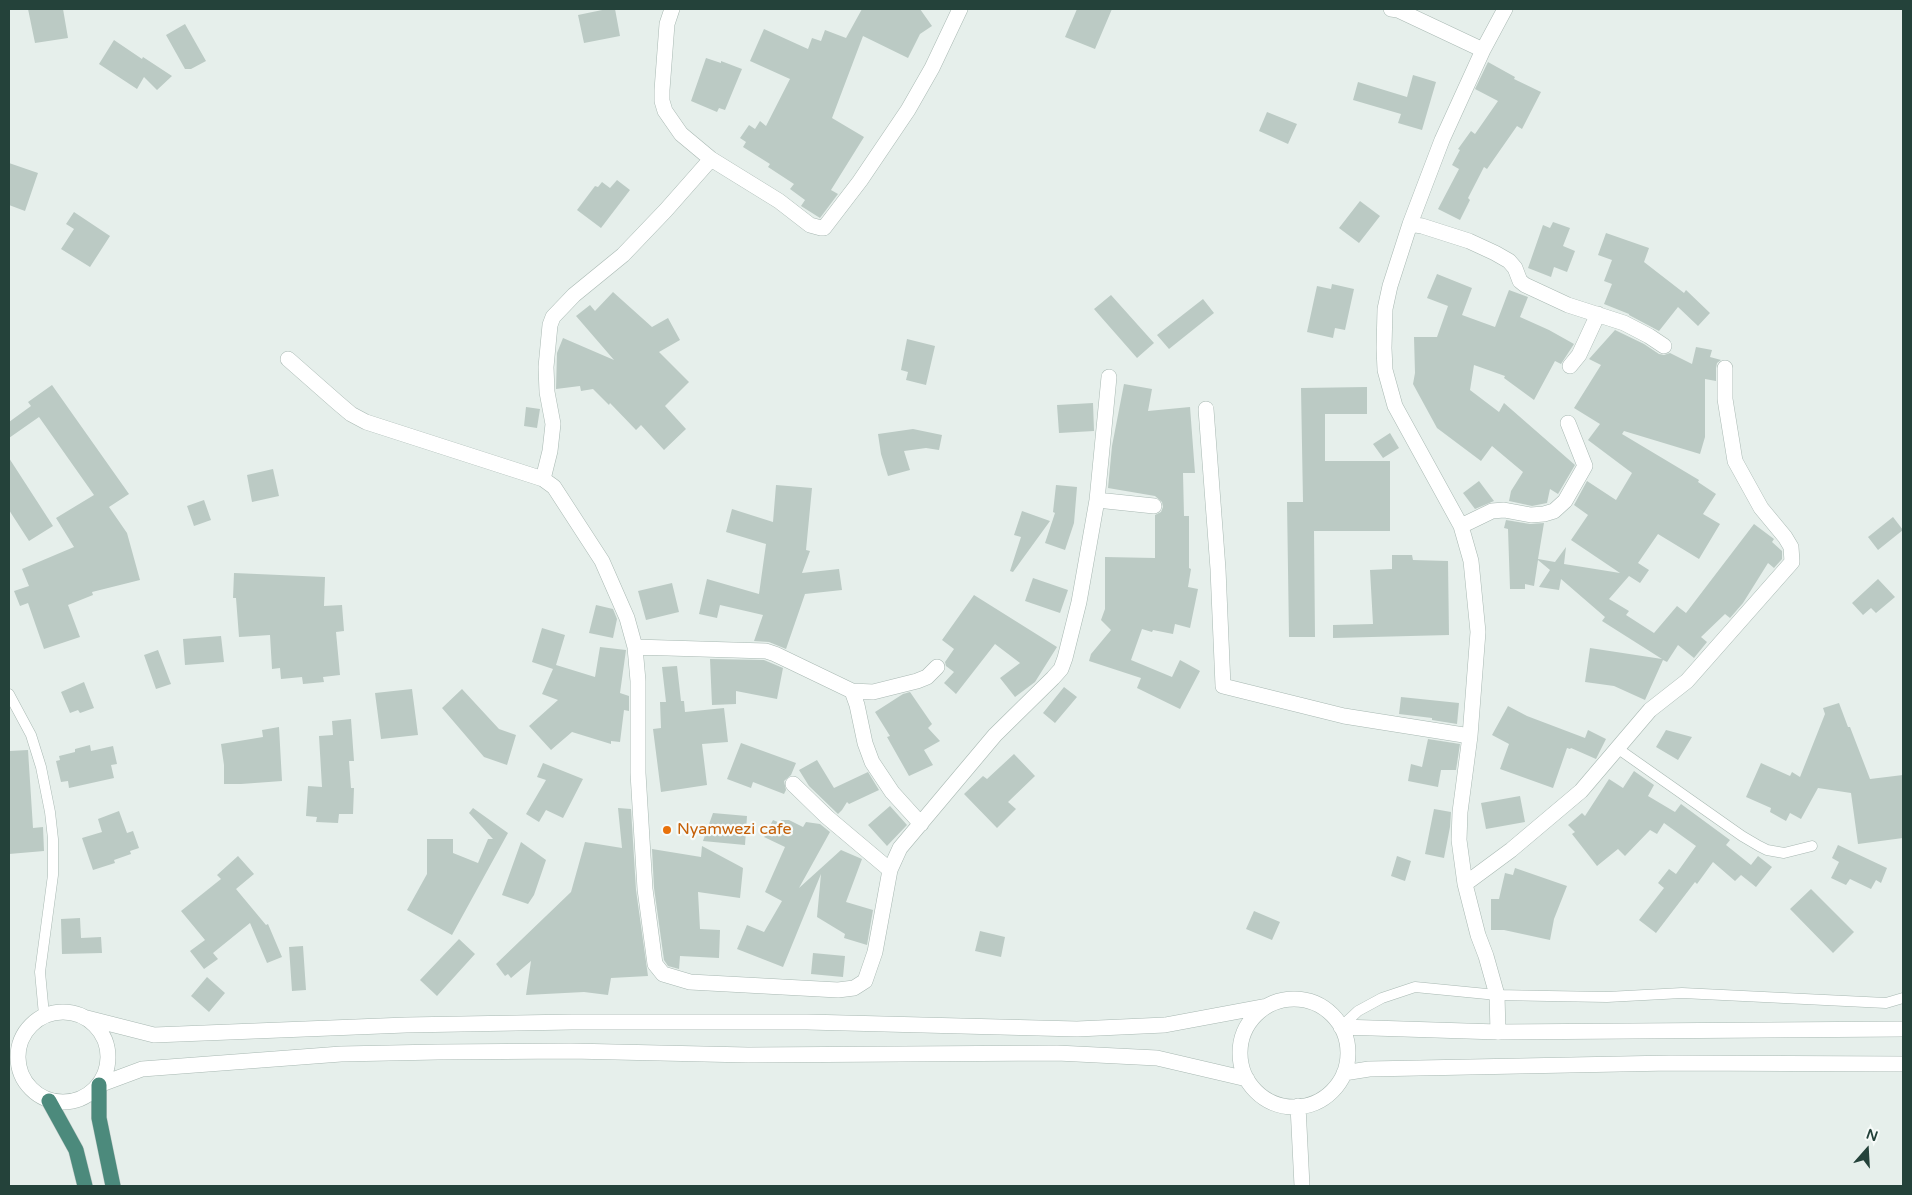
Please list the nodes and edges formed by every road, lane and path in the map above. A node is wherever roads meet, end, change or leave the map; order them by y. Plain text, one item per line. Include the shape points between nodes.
1 (672, 9) edge
2 (960, 9) edge
3 (1391, 9) edge
4 (1505, 9) edge
5 (1483, 50) junction
6 (711, 159) junction
7 (1410, 224) junction
8 (1598, 314) junction
9 (1664, 346) dead end
10 (288, 359) dead end
11 (1570, 366) dead end
12 (1725, 368) dead end
13 (1109, 377) dead end
14 (1206, 409) dead end
15 (1568, 423) dead end
16 (543, 478) junction
17 (1097, 500) junction
18 (1154, 506) dead end
19 (1461, 526) junction
20 (635, 647) junction
21 (937, 667) dead end
22 (852, 692) junction
23 (9, 694) edge
24 (1470, 736) junction
25 (1617, 748) junction
26 (793, 784) dead end
27 (921, 824) junction
28 (1812, 846) dead end
29 (890, 870) junction
30 (1465, 884) junction
31 (1497, 995) junction
32 (1903, 998) edge
33 (1267, 1006) junction
34 (44, 1016) junction
35 (87, 1018) junction
36 (1341, 1026) junction
37 (1903, 1029) edge
38 (1498, 1032) junction
39 (14, 1048) edge
40 (1903, 1064) edge
41 (1344, 1073) junction
42 (1247, 1079) junction
43 (99, 1085) junction
44 (50, 1100) junction
45 (1298, 1106) junction
46 (85, 1186) edge
47 (113, 1186) edge
48 (1302, 1186) edge

1 - 6 street via 667,24 662,101 681,134
2 - 6 street via 908,110 824,228 810,225 779,201
3 - 5 street
4 - 5 street
5 - 7 street via 1442,140
6 - 16 street via 623,255 574,295 553,317 546,367 553,424
7 - 8 street via 1469,241 1495,253 1509,261 1525,285 1568,305
7 - 19 street via 1385,309 1385,370 1395,406
8 - 9 street via 1636,328
8 - 11 street via 1579,355
10 - 16 street via 351,414 366,422
12 - 25 street via 1725,399 1735,461 1760,508 1785,536 1791,547 1792,562 1687,681 1650,710
13 - 17 street
14 - 24 street via 1223,686 1344,716
15 - 19 street via 1585,466 1565,501 1554,511 1544,514 1492,511
16 - 20 street via 554,487 602,561 627,618
17 - 18 street
17 - 27 street via 1080,602 1061,669 995,735
19 - 24 street via 1471,561 1478,632
20 - 22 street via 766,651
20 - 29 street via 645,889 655,964 663,974 690,982 838,990 854,988 865,981 875,952
21 - 22 street via 917,681 872,692
22 - 27 street via 872,762 892,792
23 - 34 lane via 31,735 41,766 53,839 53,875 40,972
24 - 30 street via 1459,840
25 - 28 lane via 1759,846 1784,853
25 - 30 street via 1580,791
26 - 29 street
27 - 29 street via 900,848
30 - 31 street
31 - 32 lane via 1607,996 1682,992 1886,1002
31 - 36 lane via 1415,987 1382,998 1358,1011
31 - 38 street
33 - 35 street via 1165,1025 1077,1029 807,1022 572,1022 154,1035
33 - 36 street via 1290,999 1302,1000 1325,1009
33 - 42 street via 1250,1022 1240,1044
34 - 35 street via 66,1012
34 - 39 street via 27,1029
35 - 43 street via 102,1034 109,1054 105,1076
36 - 38 street
36 - 41 street via 1348,1049
37 - 38 street
39 - 44 street via 24,1080 31,1089
40 - 41 street via 1662,1064 1369,1069
41 - 45 street via 1338,1084 1321,1100
42 - 43 street via 1157,1058 1057,1053 748,1055 571,1051 341,1054 142,1069
42 - 45 street via 1263,1097 1286,1106
43 - 44 street via 91,1093 71,1102
43 - 47 highway via 99,1118
44 - 46 highway via 76,1150
45 - 48 street

